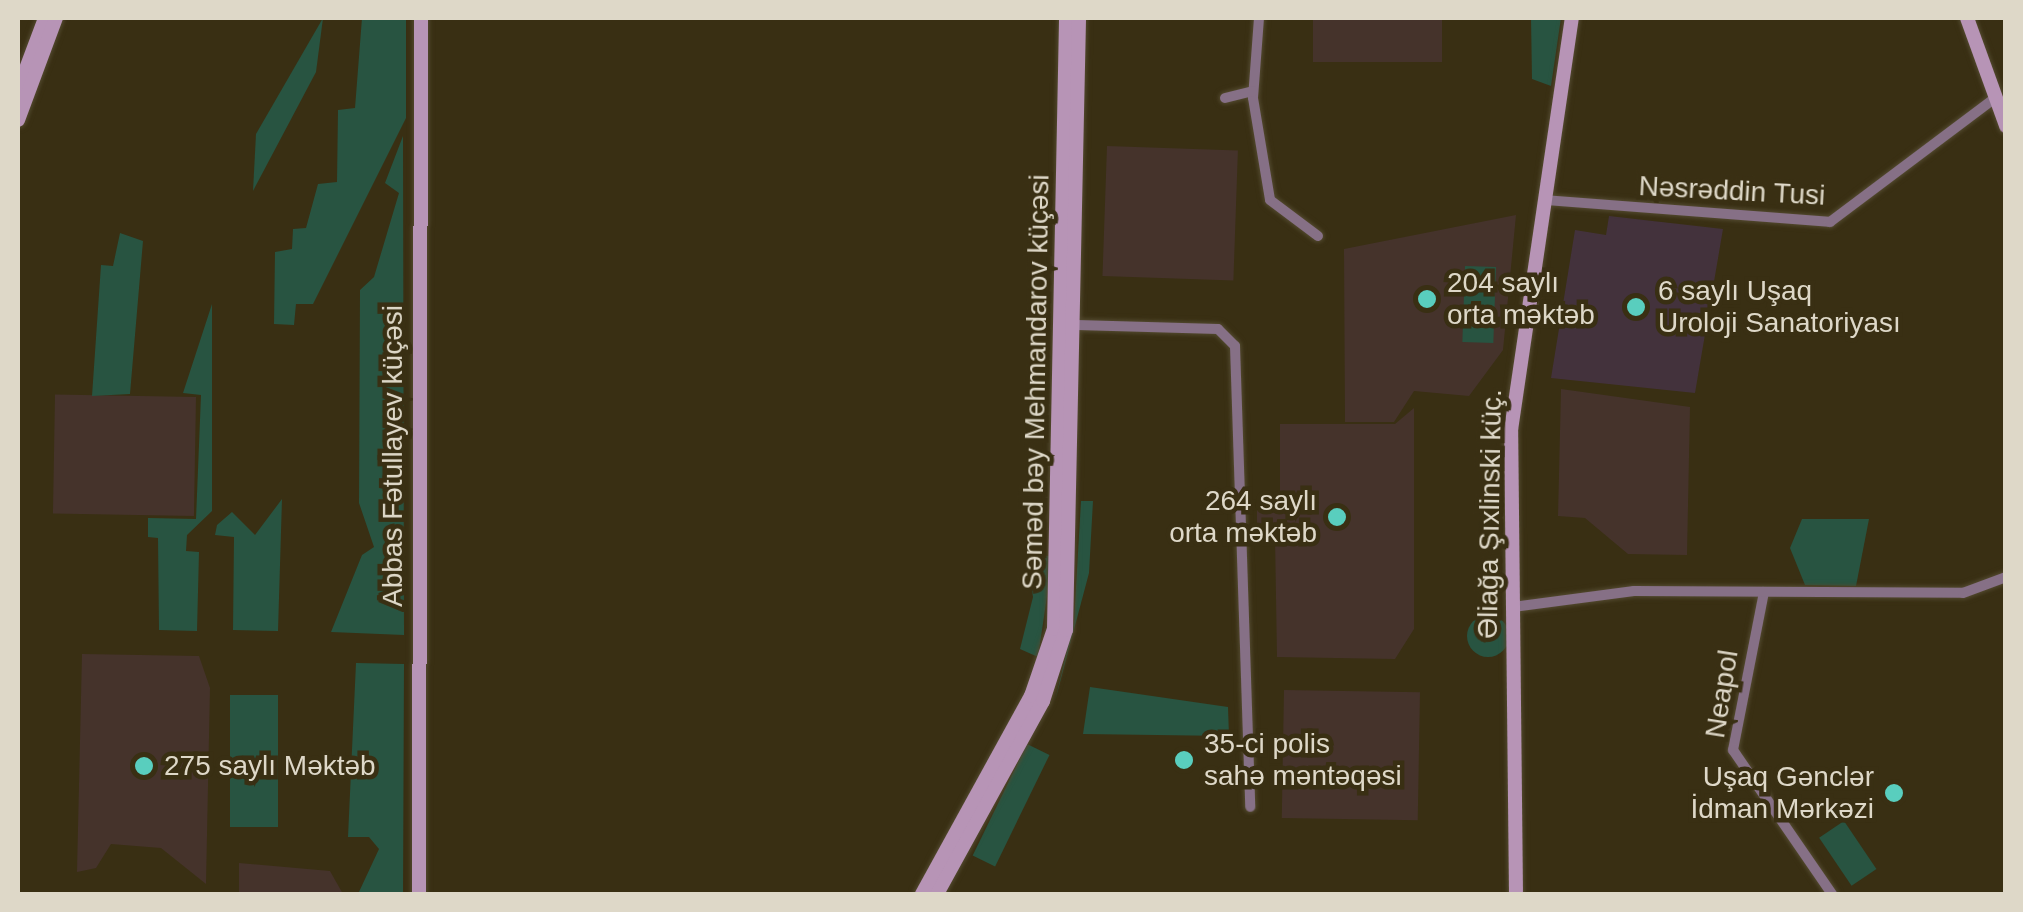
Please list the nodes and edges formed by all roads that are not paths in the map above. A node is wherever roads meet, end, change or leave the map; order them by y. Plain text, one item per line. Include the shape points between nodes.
1 (45, 18) edge
2 (56, 18) edge
3 (422, 18) edge
4 (1066, 18) edge
5 (1079, 18) edge
6 (1259, 18) edge
7 (1572, 18) edge
8 (1968, 18) edge
9 (18, 90) edge
10 (1253, 91) junction
11 (1226, 98) dead end
12 (1996, 98) junction
13 (18, 120) edge
14 (2006, 126) edge
15 (1544, 200) junction
16 (1318, 236) dead end
17 (1077, 325) junction
18 (2006, 577) edge
19 (1764, 592) junction
20 (1513, 607) junction
21 (1250, 807) dead end
22 (419, 894) edge
23 (922, 894) edge
24 (936, 894) edge
25 (1516, 894) edge
26 (1832, 894) edge

1 - 9 main road
2 - 13 main road
3 - 22 main road, Abbas Fətullayev küçəsi
4 - 23 main road, Səməd bəy Mehmandarov küçəsi via 1054,629 1032,696
5 - 17 main road, Səməd bəy Mehmandarov küçəsi
6 - 10 street
7 - 15 main road, Əliağa Şıxlinski küç.
8 - 12 main road
10 - 11 street
10 - 16 street via 1270,200
12 - 14 main road
12 - 15 street, Nəsrəddin Tusi via 1830,222
15 - 20 main road, Əliağa Şıxlinski küç. via 1512,414
17 - 21 street via 1218,329 1235,346
17 - 24 main road, Səməd bəy Mehmandarov küçəsi via 1066,630 1039,709
18 - 19 street via 1992,589
19 - 20 street via 1617,592
19 - 26 street, Neapol via 1732,750
20 - 25 main road, Əliağa Şıxlinski küç.

